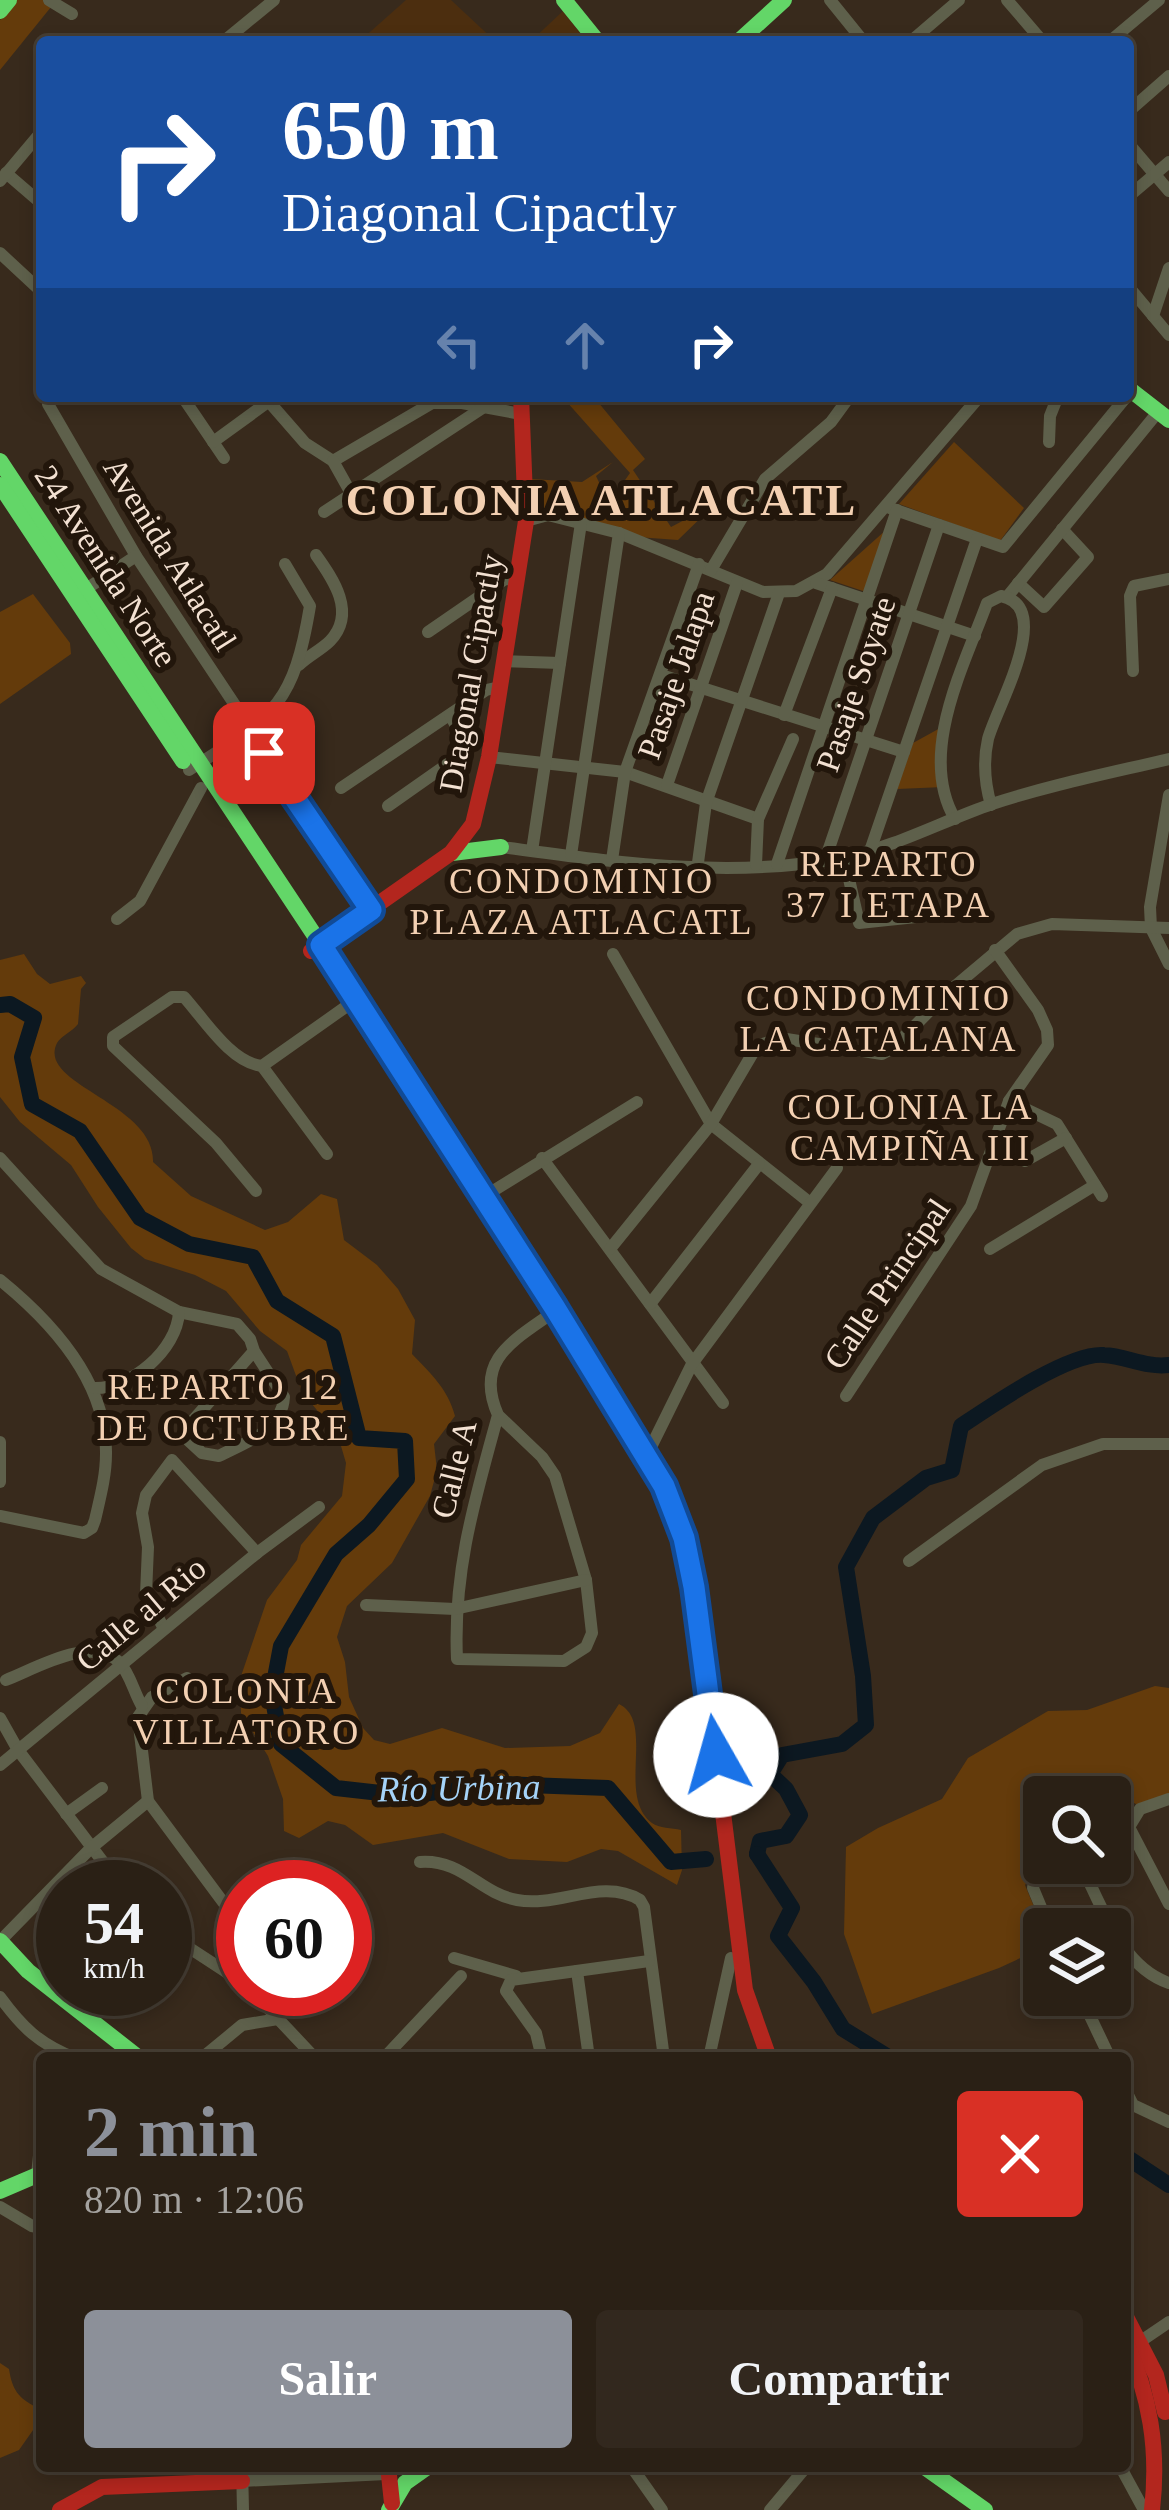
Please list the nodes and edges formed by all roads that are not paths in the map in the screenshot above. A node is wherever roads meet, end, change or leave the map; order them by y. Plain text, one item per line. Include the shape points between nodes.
1 (9, 0) edge
2 (49, 0) edge
3 (274, 0) edge
4 (564, 0) edge
5 (784, 0) edge
6 (830, 0) edge
7 (959, 0) edge
8 (1007, 0) edge
9 (1159, 0) edge
10 (0, 11) edge
11 (72, 14) dead end
12 (230, 36) edge
13 (593, 36) edge
14 (745, 36) edge
15 (859, 36) edge
16 (917, 36) edge
17 (1038, 36) edge
18 (1116, 36) edge
19 (1169, 76) edge
20 (1134, 107) edge
21 (36, 137) edge
22 (1134, 150) edge
23 (1169, 162) edge
24 (1155, 174) junction
25 (3, 177) edge
26 (1169, 191) edge
27 (1134, 192) edge
28 (36, 200) edge
29 (0, 253) edge
30 (1169, 268) edge
31 (36, 286) edge
32 (1134, 293) edge
33 (1153, 316) junction
34 (1169, 335) edge
35 (1134, 396) edge
36 (186, 402) edge
37 (262, 402) edge
38 (269, 402) edge
39 (438, 402) edge
40 (450, 402) edge
41 (845, 402) edge
42 (975, 402) edge
43 (1056, 402) edge
44 (1120, 402) edge
45 (48, 404) dead end
46 (521, 405) edge
47 (484, 406) junction
48 (1164, 416) edge
49 (213, 442) junction
50 (1049, 442) dead end
51 (224, 458) dead end
52 (0, 461) edge
53 (333, 461) junction
54 (0, 485) edge
55 (352, 495) junction
56 (892, 509) junction
57 (324, 512) dead end
58 (526, 521) junction
59 (581, 523) junction
60 (938, 525) junction
61 (1062, 530) junction
62 (619, 532) junction
63 (977, 539) junction
64 (316, 555) dead end
65 (136, 556) junction
66 (285, 564) dead end
67 (705, 567) junction
68 (1169, 579) edge
69 (517, 580) junction
70 (737, 583) junction
71 (816, 583) junction
72 (1018, 583) junction
73 (832, 588) junction
74 (80, 593) junction
75 (778, 593) junction
76 (1007, 597) junction
77 (867, 599) junction
78 (909, 614) junction
79 (948, 627) junction
80 (428, 632) dead end
81 (975, 636) junction
82 (504, 662) junction
83 (560, 663) junction
84 (299, 665) junction
85 (1133, 671) dead end
86 (661, 675) junction
87 (500, 687) junction
88 (700, 688) junction
89 (740, 700) junction
90 (450, 715) junction
91 (784, 715) junction
92 (824, 727) junction
93 (248, 730) junction
94 (793, 739) dead end
95 (866, 740) junction
96 (904, 752) junction
97 (489, 758) junction
98 (1169, 759) edge
99 (545, 763) junction
100 (194, 766) junction
101 (583, 766) junction
102 (626, 772) junction
103 (667, 784) junction
104 (201, 788) junction
105 (341, 788) dead end
106 (1169, 795) edge
107 (706, 802) junction
108 (991, 805) junction
109 (388, 806) dead end
110 (478, 812) junction
111 (758, 819) junction
112 (955, 819) junction
113 (501, 847) junction
114 (870, 850) junction
115 (532, 851) junction
116 (451, 853) junction
117 (571, 855) junction
118 (844, 857) junction
119 (612, 860) junction
120 (825, 860) junction
121 (777, 864) junction
122 (756, 866) junction
123 (697, 870) junction
124 (371, 910) junction
125 (935, 915) dead end
126 (117, 919) dead end
127 (1150, 928) junction
128 (1169, 928) edge
129 (316, 948) junction
130 (994, 950) junction
131 (613, 954) dead end
132 (1169, 964) edge
133 (347, 1006) junction
134 (262, 1066) junction
135 (1009, 1101) junction
136 (638, 1102) dead end
137 (711, 1124) junction
138 (1066, 1138) junction
139 (327, 1154) dead end
140 (0, 1158) edge
141 (542, 1158) junction
142 (1025, 1162) dead end
143 (759, 1164) junction
144 (837, 1168) dead end
145 (256, 1191) dead end
146 (480, 1199) junction
147 (809, 1202) junction
148 (610, 1249) junction
149 (989, 1249) dead end
150 (0, 1280) edge
151 (650, 1304) junction
152 (178, 1312) junction
153 (548, 1316) junction
154 (254, 1351) junction
155 (692, 1364) junction
156 (94, 1388) junction
157 (846, 1396) dead end
158 (723, 1402) dead end
159 (498, 1415) junction
160 (0, 1442) edge
161 (1169, 1444) edge
162 (647, 1455) junction
163 (0, 1482) edge
164 (319, 1507) dead end
165 (0, 1516) edge
166 (256, 1553) junction
167 (909, 1561) dead end
168 (586, 1580) junction
169 (367, 1605) dead end
170 (455, 1610) junction
171 (164, 1628) junction
172 (122, 1664) junction
173 (187, 1678) dead end
174 (6, 1680) dead end
175 (142, 1706) junction
176 (0, 1718) edge
177 (17, 1750) junction
178 (0, 1766) edge
179 (102, 1788) dead end
180 (1169, 1798) edge
181 (148, 1802) junction
182 (66, 1814) junction
183 (1131, 1825) edge
184 (1131, 1829) edge
185 (91, 1848) junction
186 (101, 1860) edge
187 (420, 1862) dead end
188 (1092, 1884) edge
189 (216, 1893) edge
190 (1169, 1904) edge
191 (0, 1941) edge
192 (454, 1958) dead end
193 (731, 1958) junction
194 (650, 1961) junction
195 (577, 1971) junction
196 (460, 1976) dead end
197 (520, 1977) junction
198 (1169, 1983) edge
199 (0, 1996) edge
200 (275, 2016) edge
201 (277, 2016) edge
202 (1090, 2016) edge
203 (278, 2019) junction
204 (46, 2052) edge
205 (127, 2052) edge
206 (209, 2052) edge
207 (309, 2052) edge
208 (390, 2052) edge
209 (540, 2052) edge
210 (588, 2052) edge
211 (663, 2052) edge
212 (710, 2052) edge
213 (754, 2052) edge
214 (767, 2052) edge
215 (1107, 2052) edge
216 (1131, 2101) edge
217 (1169, 2122) edge
218 (36, 2176) edge
219 (0, 2191) edge
220 (0, 2206) edge
221 (36, 2227) edge
222 (1169, 2322) edge
223 (1131, 2344) edge
224 (1131, 2346) edge
225 (1131, 2348) edge
226 (1169, 2457) edge
227 (635, 2472) edge
228 (802, 2472) edge
229 (931, 2472) edge
230 (1124, 2472) edge
231 (242, 2473) edge
232 (398, 2475) edge
233 (60, 2510) edge
234 (243, 2510) edge
235 (389, 2510) edge
236 (662, 2510) edge
237 (770, 2510) edge
238 (985, 2510) edge
239 (1148, 2510) edge
240 (1164, 2510) edge

1 - 10 main road
2 - 11 street
3 - 12 street
4 - 13 main road
5 - 14 main road
6 - 15 street
7 - 16 street
8 - 17 street
9 - 18 street
19 - 20 street
21 - 25 street
22 - 24 street
23 - 24 street
24 - 26 street
24 - 27 street
25 - 28 street
29 - 31 street
30 - 33 street
32 - 33 street
33 - 34 street
35 - 48 main road
36 - 49 street
37 - 49 street
38 - 53 street
39 - 53 street
40 - 47 street
41 - 67 street via 765,479
42 - 56 street
43 - 50 street
44 - 63 street via 1003,547
45 - 65 street, Avenida Atlacatl
46 - 47 street
46 - 58 main road, Diagonal Cipactly
47 - 55 street
48 - 61 street
49 - 51 street
52 - 74 main road, 24 Avenida Norte
53 - 55 street
54 - 74 main road, 24 Avenida Norte
55 - 57 street
56 - 60 street
56 - 71 street
56 - 77 street
58 - 59 street via 548,515
58 - 69 main road, Diagonal Cipactly
59 - 62 street
59 - 83 street
60 - 63 street
60 - 78 street, Pasaje Soyate
61 - 72 street
61 - 72 street via 1088,557 1044,607
62 - 67 street
62 - 101 street
63 - 79 street
64 - 84 street via 340,590 341,610 330,641
65 - 74 street
65 - 93 street, Avenida Atlacatl
66 - 84 street via 310,603
67 - 70 street
67 - 86 street
68 - 85 street via 1134,586 1130,596
69 - 80 street via 505,579
69 - 82 main road, Diagonal Cipactly
70 - 75 street
70 - 88 street, Pasaje Jalapa
71 - 73 street
71 - 75 street
72 - 76 street
73 - 77 street
73 - 91 street
74 - 100 main road, 24 Avenida Norte
75 - 89 street
76 - 81 street via 987,603
76 - 108 street via 1019,604 1024,643 988,740
77 - 78 street
77 - 92 street
78 - 79 street
78 - 95 street, Pasaje Soyate
79 - 81 street
79 - 96 street
81 - 112 street via 943,737 945,802
82 - 83 street
82 - 87 main road, Diagonal Cipactly
83 - 99 street
84 - 93 street via 281,702
86 - 88 street
86 - 102 street
87 - 90 street
87 - 97 main road, Diagonal Cipactly
88 - 89 street
88 - 103 street, Pasaje Jalapa
89 - 91 street
89 - 107 street
90 - 105 street
90 - 109 street via 469,748
91 - 92 street
92 - 95 street
92 - 121 street
93 - 100 street
93 - 124 street, Avenida Atlacatl
94 - 111 street
95 - 96 street
95 - 120 street, Pasaje Soyate
96 - 114 street
97 - 99 street
97 - 110 main road, Diagonal Cipactly
98 - 108 street
99 - 101 street
99 - 115 street
100 - 104 main road, 24 Avenida Norte
100 - 129 main road, 24 Avenida Norte
101 - 102 street
101 - 117 street
102 - 103 street
102 - 119 street
103 - 107 street
104 - 126 street via 140,901
104 - 129 main road, 24 Avenida Norte
106 - 127 street
107 - 111 street
107 - 123 street
108 - 112 street
110 - 113 main road
110 - 116 main road, Diagonal Cipactly
111 - 122 street
112 - 114 street
113 - 115 street
113 - 116 main road
114 - 118 street
115 - 117 street
116 - 124 main road, Diagonal Cipactly
117 - 119 street
118 - 120 street
118 - 125 street via 859,923
119 - 123 street
120 - 121 street
121 - 122 street
122 - 123 street
124 - 129 main road, Diagonal Cipactly
127 - 128 street
127 - 130 street via 1052,924
127 - 132 street
129 - 133 main road
129 - 146 main road
130 - 135 street, Calle Principal via 1038,1010 1048,1040
130 - 137 street via 886,1052 780,1038 757,1046
131 - 137 street
133 - 134 street
133 - 146 main road
134 - 139 street
134 - 145 street via 241,1057 184,997 147,1012 112,1041
135 - 138 street via 1057,1124
135 - 157 street, Calle Principal via 975,1200
136 - 141 street
137 - 143 street
137 - 148 street
138 - 142 street
138 - 149 street via 1099,1191
140 - 152 street via 89,1260
141 - 146 street
141 - 148 street
143 - 147 street
143 - 151 street
144 - 147 street
146 - 153 main road
146 - 162 main road
147 - 155 street
148 - 151 street
150 - 156 street via 42,1318
151 - 155 street
152 - 154 street via 237,1324
152 - 156 street via 175,1331 148,1364 126,1383
153 - 159 street, Calle A via 494,1365
153 - 193 main road via 655,1487 680,1553
154 - 154 street via 284,1397 282,1414 219,1456 202,1453 189,1442 188,1426
155 - 158 street
155 - 162 street
156 - 165 street via 106,1455 92,1528 79,1534
159 - 168 street via 555,1476
159 - 170 street, Calle A via 462,1550
160 - 163 street
161 - 167 street via 1103,1444 1042,1466
162 - 214 main road via 688,1554 745,1990
164 - 166 street, Calle al Rio
166 - 171 street, Calle al Rio
166 - 171 street via 172,1460 142,1513 146,1594
168 - 170 street
168 - 170 street, Calle A via 592,1633 579,1653 557,1662 457,1659
169 - 170 street
171 - 172 street, Calle al Rio
172 - 174 street via 85,1652
172 - 175 street
172 - 177 street, Calle al Rio
173 - 175 street
175 - 181 street via 137,1730
176 - 177 street
177 - 178 street, Calle al Rio
177 - 182 street
179 - 182 street
180 - 183 street via 1140,1809
181 - 185 street
181 - 189 street
182 - 185 street
184 - 190 street
185 - 186 street
185 - 191 street
187 - 194 street via 449,1864 512,1899 631,1894 644,1907
188 - 198 street via 1134,1961 1146,1976
191 - 205 main road
192 - 197 street
193 - 212 street
193 - 213 main road
194 - 195 street
194 - 211 street
195 - 197 street
195 - 210 street
196 - 208 street
197 - 209 street via 506,1991
199 - 204 street
200 - 203 street
201 - 203 street
202 - 215 street
203 - 206 street via 242,2025
203 - 207 street
216 - 217 street
218 - 219 main road
220 - 221 street
222 - 223 street
224 - 226 main road via 1160,2390
225 - 239 main road via 1154,2424 1157,2474
226 - 240 main road
227 - 236 street
228 - 237 street
229 - 238 main road
230 - 239 street
231 - 232 street
231 - 233 main road via 102,2487
231 - 234 street
232 - 235 main road

